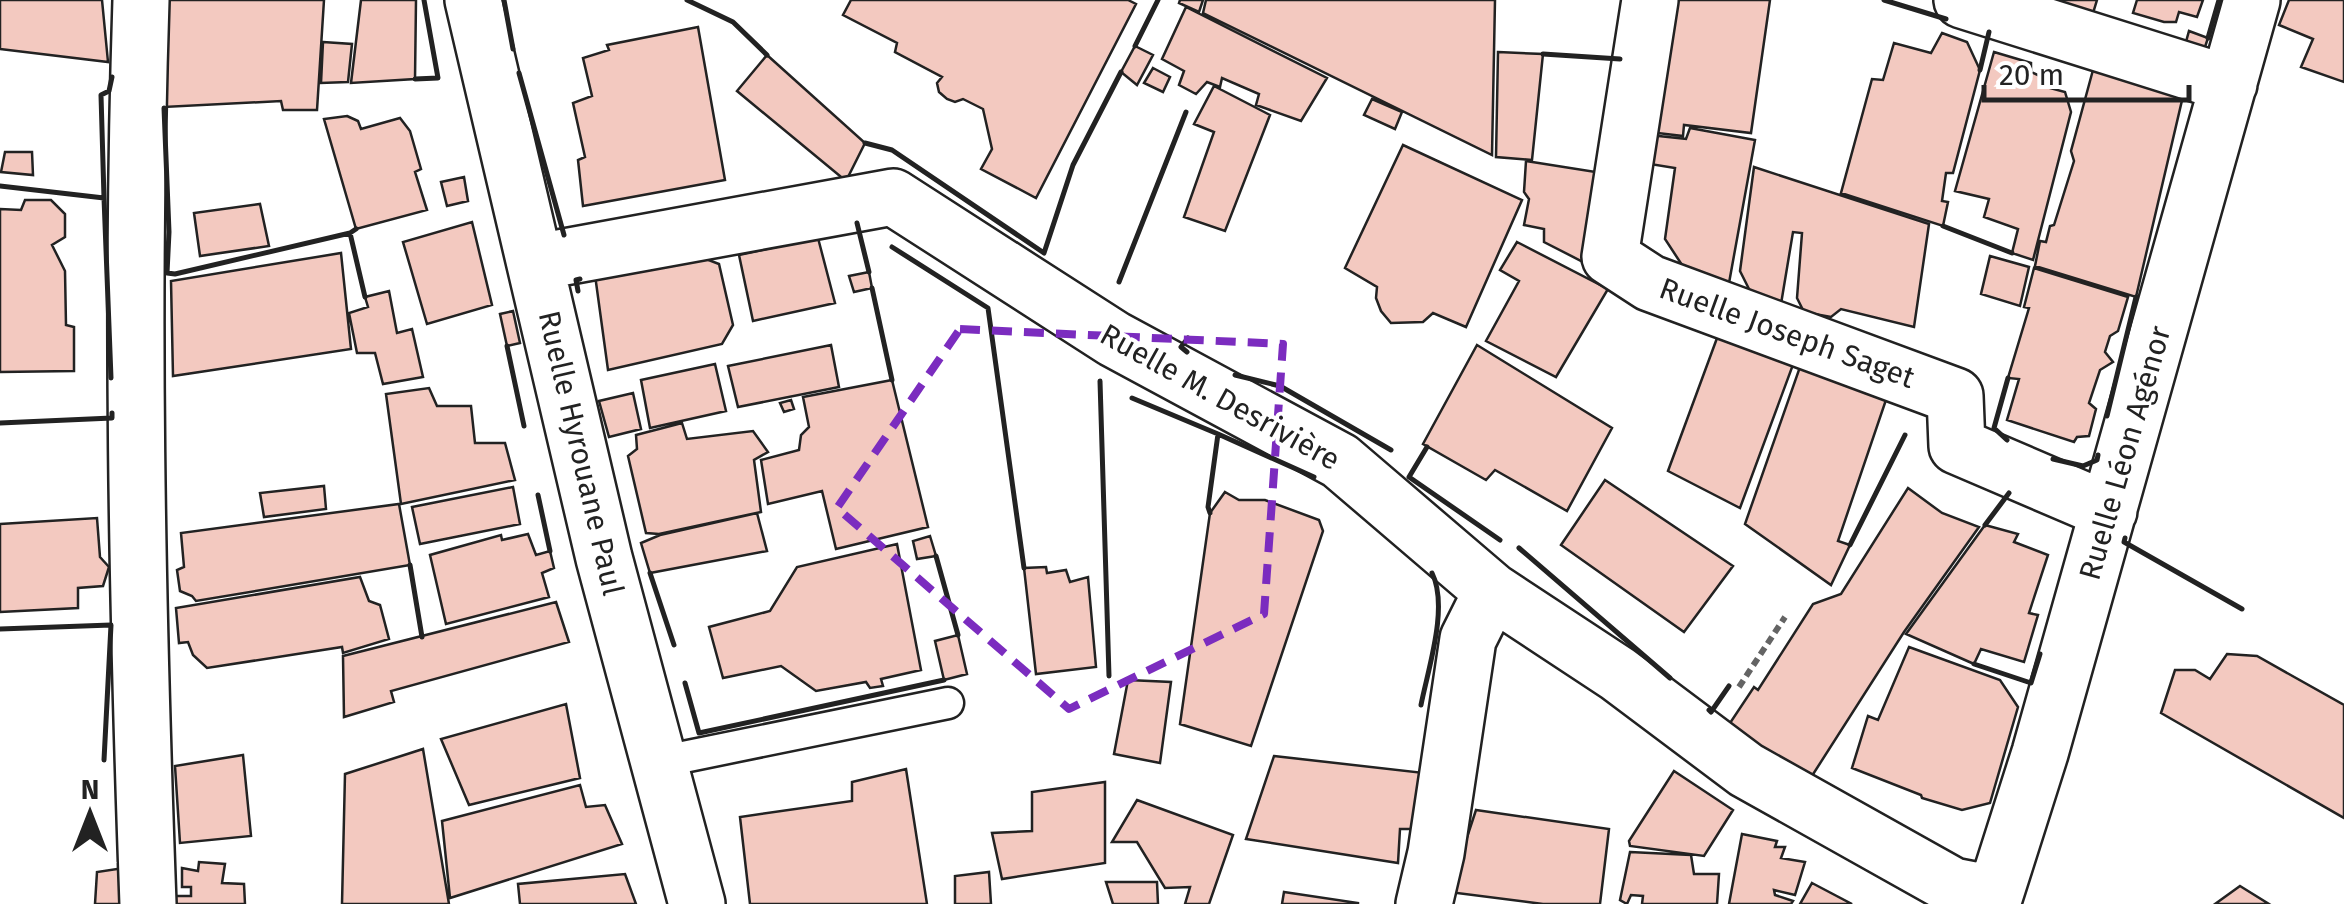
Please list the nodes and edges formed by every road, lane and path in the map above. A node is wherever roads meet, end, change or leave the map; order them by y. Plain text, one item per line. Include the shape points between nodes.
1 (141, 0) edge
2 (473, 0) edge
3 (1650, 0) edge
4 (1962, 0) edge
5 (2252, 0) edge
6 (2229, 84) junction
7 (536, 262) junction
8 (2108, 511) junction
9 (1492, 591) junction
10 (1785, 617) dead end
11 (948, 703) dead end
12 (1706, 738) junction
13 (659, 762) junction
14 (1993, 899) edge
15 (148, 904) edge
16 (697, 904) edge
17 (1424, 904) edge

1 - 15 street via 137,597
2 - 7 street, Ruelle Hyrouane Paul
3 - 8 street, Ruelle Joseph Saget via 1610,257 1650,283 1955,396 1957,446
4 - 6 street
5 - 6 street, Ruelle Léon Agénor
6 - 8 street, Ruelle Léon Agénor
7 - 9 street, Ruelle M. Desrivière via 893,197 1114,339 1340,461
7 - 13 street, Ruelle Hyrouane Paul
8 - 14 street, Ruelle Léon Agénor
9 - 12 street, Ruelle M. Desrivière
9 - 17 street via 1468,639
10 - 12 path
11 - 13 lane
12 - 14 street, Ruelle M. Desrivière via 1746,770 1952,886
13 - 16 street, Ruelle Hyrouane Paul

